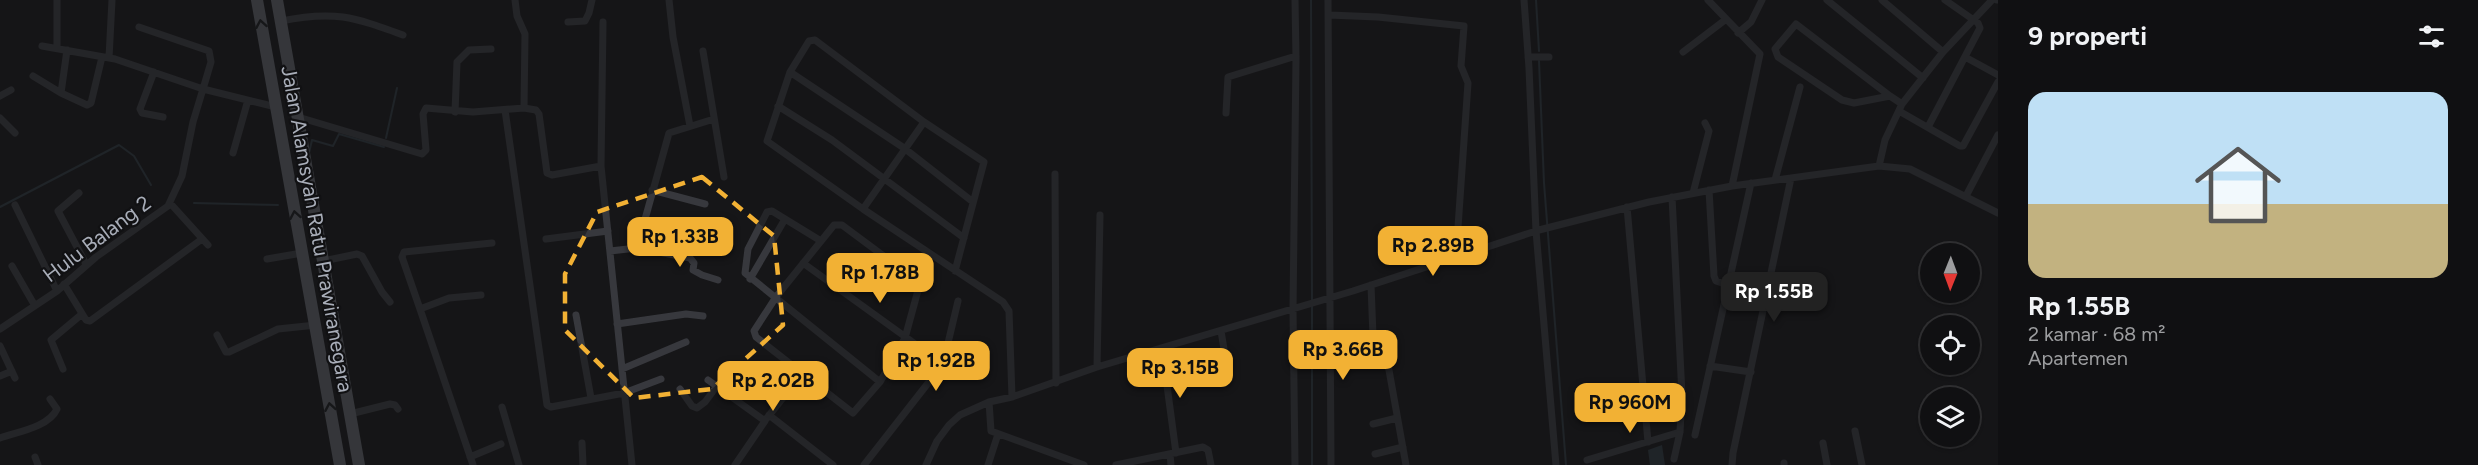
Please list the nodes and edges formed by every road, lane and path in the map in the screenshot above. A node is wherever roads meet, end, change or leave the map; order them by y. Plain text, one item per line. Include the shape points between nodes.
1 (57, 0) edge
2 (112, 0) edge
3 (256, 0) edge
4 (277, 0) edge
5 (514, 0) edge
6 (591, 0) edge
7 (669, 0) edge
8 (1294, 0) edge
9 (1328, 0) edge
10 (1524, 0) edge
11 (1708, 0) edge
12 (1762, 0) edge
13 (1827, 0) edge
14 (1882, 0) edge
15 (1945, 0) edge
16 (1992, 0) edge
17 (1329, 15) junction
18 (1725, 20) junction
19 (281, 21) junction
20 (1972, 21) junction
21 (568, 22) dead end
22 (603, 22) dead end
23 (140, 27) dead end
24 (1738, 33) junction
25 (403, 35) dead end
26 (42, 46) dead end
27 (57, 48) junction
28 (491, 49) dead end
29 (67, 50) junction
30 (702, 51) dead end
31 (1683, 52) dead end
32 (1943, 52) junction
33 (1296, 56) junction
34 (105, 57) junction
35 (1528, 57) junction
36 (1549, 57) dead end
37 (1965, 57) junction
38 (154, 72) junction
39 (790, 72) junction
40 (1998, 75) edge
41 (33, 76) dead end
42 (1923, 78) junction
43 (1998, 82) edge
44 (1800, 87) dead end
45 (203, 89) junction
46 (10, 90) dead end
47 (61, 93) junction
48 (0, 96) edge
49 (1890, 96) junction
50 (248, 100) junction
51 (778, 106) junction
52 (276, 107) junction
53 (1900, 107) junction
54 (524, 108) junction
55 (505, 110) junction
56 (455, 112) junction
57 (1226, 113) dead end
58 (163, 117) dead end
59 (298, 117) junction
60 (0, 118) edge
61 (714, 119) junction
62 (924, 122) junction
63 (1705, 123) dead end
64 (690, 126) junction
65 (1928, 127) junction
66 (15, 133) dead end
67 (1998, 135) edge
68 (904, 148) junction
69 (233, 153) dead end
70 (601, 166) junction
71 (1879, 166) junction
72 (1055, 174) dead end
73 (724, 177) dead end
74 (883, 178) junction
75 (1791, 178) junction
76 (1775, 180) junction
77 (1751, 183) junction
78 (1732, 186) junction
79 (652, 190) junction
80 (1709, 190) junction
81 (79, 193) dead end
82 (1693, 193) junction
83 (1966, 196) junction
84 (1672, 197) junction
85 (171, 201) junction
86 (973, 202) junction
87 (705, 204) dead end
88 (15, 205) dead end
89 (1627, 207) junction
90 (863, 209) junction
91 (1998, 213) edge
92 (1100, 214) dead end
93 (785, 219) junction
94 (1537, 230) junction
95 (608, 231) junction
96 (964, 238) junction
97 (202, 239) junction
98 (546, 239) dead end
99 (821, 241) junction
100 (492, 243) dead end
101 (208, 245) dead end
102 (637, 248) junction
103 (610, 251) junction
104 (302, 254) junction
105 (1456, 256) junction
106 (267, 259) dead end
107 (323, 261) junction
108 (803, 263) junction
109 (86, 264) junction
110 (12, 266) dead end
111 (955, 271) junction
112 (750, 279) junction
113 (718, 280) dead end
114 (64, 284) junction
115 (1371, 285) junction
116 (1728, 285) junction
117 (57, 291) junction
118 (481, 295) dead end
119 (1726, 296) junction
120 (776, 297) junction
121 (1327, 298) junction
122 (958, 301) dead end
123 (390, 302) dead end
124 (1765, 305) junction
125 (35, 306) junction
126 (420, 309) junction
127 (1296, 309) junction
128 (82, 314) junction
129 (576, 315) dead end
130 (703, 316) dead end
131 (617, 324) junction
132 (316, 325) junction
133 (0, 329) edge
134 (1221, 330) junction
135 (217, 335) dead end
136 (905, 338) junction
137 (686, 342) dead end
138 (0, 346) edge
139 (1162, 348) junction
140 (943, 364) junction
141 (1710, 366) junction
142 (1097, 367) junction
143 (63, 369) dead end
144 (622, 369) junction
145 (1751, 372) junction
146 (0, 375) edge
147 (661, 379) dead end
148 (1229, 379) dead end
149 (708, 380) dead end
150 (880, 382) junction
151 (1056, 383) junction
152 (717, 386) junction
153 (680, 389) dead end
154 (790, 389) dead end
155 (624, 393) junction
156 (1012, 397) junction
157 (591, 398) junction
158 (50, 399) dead end
159 (989, 402) junction
160 (502, 407) dead end
161 (398, 409) dead end
162 (350, 414) junction
163 (767, 418) junction
164 (1397, 418) junction
165 (1373, 424) dead end
166 (1855, 430) dead end
167 (1680, 432) junction
168 (998, 434) junction
169 (1695, 435) dead end
170 (0, 438) edge
171 (1648, 442) junction
172 (582, 443) dead end
173 (1823, 443) dead end
174 (501, 444) dead end
175 (1403, 447) junction
176 (1173, 454) junction
177 (1375, 454) dead end
178 (35, 457) dead end
179 (470, 457) junction
180 (1674, 459) dead end
181 (1587, 460) dead end
182 (38, 465) edge
183 (340, 465) edge
184 (359, 465) edge
185 (473, 465) edge
186 (519, 465) edge
187 (583, 465) edge
188 (632, 465) edge
189 (735, 465) edge
190 (833, 465) edge
191 (864, 465) edge
192 (926, 465) edge
193 (988, 465) edge
194 (1084, 465) edge
195 (1116, 465) edge
196 (1171, 465) edge
197 (1211, 465) edge
198 (1295, 465) edge
199 (1331, 465) edge
200 (1406, 465) edge
201 (1556, 465) edge
202 (1732, 465) edge
203 (1827, 465) edge
204 (1862, 465) edge

1 - 27 street
2 - 34 street
52 -> 3 highway, Jalan Alamsyah Ratu Prawiranegara
4 - 19 highway, Jalan Alamsyah Ratu Prawiranegara
5 - 54 street via 525,34
6 - 21 street via 585,21
7 - 64 street
8 - 33 street
9 - 17 street
10 - 35 street
11 - 18 street
12 - 24 street via 1751,22
13 - 42 street
14 - 32 street
15 - 20 street
16 - 20 street
17 - 105 street via 1464,26 1462,68 1468,83
17 - 121 street
18 - 24 street
18 - 31 street
19 - 25 street via 337,15
19 - 59 highway, Jalan Alamsyah Ratu Prawiranegara
20 - 32 street
20 - 37 street via 1980,28
22 - 70 street
23 - 45 street, Hulu Balang 2 via 209,51 211,62
24 - 78 street via 1760,54
26 - 27 street
27 - 29 street
28 - 56 street via 469,50 457,62
29 - 34 street
29 - 47 street
30 - 61 street
32 - 42 street
33 - 57 street via 1228,77
33 - 127 street
34 - 38 street
34 - 47 street via 90,105
35 - 36 street
35 - 94 street
37 - 40 street
37 - 65 street
38 - 45 street
38 - 58 street via 140,110
39 - 51 street
39 - 62 street via 808,40 815,40
39 - 68 street
41 - 47 street
42 - 53 street
43 - 65 street via 1963,146
44 - 76 street
45 - 50 street
45 - 85 street, Hulu Balang 2 via 177,191
46 - 48 street
49 - 49 street via 1796,24 1775,49 1778,57 1842,100 1854,103
49 - 53 street
50 - 52 street
50 - 69 street
51 - 74 street
51 - 90 street via 768,142
104 -> 52 highway, Jalan Alamsyah Ratu Prawiranegara
53 - 65 street
53 - 71 street via 1885,140
54 - 55 street
54 - 70 street via 539,114 547,173
55 - 56 street
55 - 157 street via 545,401 551,407
56 - 59 street via 425,108 426,150 422,154
59 - 107 highway, Jalan Alamsyah Ratu Prawiranegara
60 - 66 street
61 - 64 street
61 - 73 street
62 - 68 street
62 - 86 street via 983,161
63 - 82 street via 1709,131
64 - 79 street via 668,135
67 - 83 street
68 - 74 street
68 - 86 street
70 - 95 street
71 - 75 street
71 - 83 street via 1910,169
72 - 151 street
74 - 90 street
74 - 96 street
75 - 76 street
75 - 124 street
76 - 77 street
77 - 78 street
77 - 116 street
78 - 80 street
79 - 87 street
79 - 102 street
80 - 82 street
80 - 116 street via 1714,276 1716,281
81 - 109 street via 58,211
82 - 84 street
83 - 91 street
84 - 89 street
84 - 167 street via 1682,394
85 - 97 street
85 - 109 street, Hulu Balang 2
86 - 96 street
88 - 117 street
89 - 94 street
89 - 171 street
90 - 111 street
92 - 142 street
93 - 99 street
93 - 112 street
93 - 112 street via 772,211 766,212 748,249 744,272
94 - 105 street
94 - 201 street
95 - 98 street
95 - 103 street
96 - 111 street
97 - 101 street
97 - 128 street via 90,321
99 - 108 street
99 - 136 street via 831,226 842,225 919,281
100 - 126 street via 404,252 402,257
102 - 103 street
102 - 113 street via 690,258 693,270
103 - 131 street
104 - 106 street
104 - 132 highway, Jalan Alamsyah Ratu Prawiranegara
105 - 115 street
107 - 123 street via 362,256
107 - 162 highway, Jalan Alamsyah Ratu Prawiranegara
108 - 120 street
108 - 136 street
109 - 114 street, Hulu Balang 2
110 - 125 street
111 - 156 street via 1009,309
112 - 120 street
114 - 117 street, Hulu Balang 2
114 - 128 street
115 - 121 street
115 - 164 street via 1374,362 1386,359
116 - 119 street
117 - 125 street, Hulu Balang 2
118 - 126 street via 449,298
119 - 124 street
119 - 141 street
120 - 150 street
120 - 150 street via 755,328 756,337 853,413
121 - 127 street
121 - 199 street
122 - 140 street
124 - 145 street
125 - 133 street, Hulu Balang 2
126 - 179 street
127 - 134 street
127 - 198 street
128 - 143 street via 51,340
129 - 157 street
130 - 131 street via 686,314
131 - 144 street
132 - 135 street via 278,329 229,352
183 -> 132 highway, Jalan Alamsyah Ratu Prawiranegara
134 - 139 street
134 - 148 street
136 - 140 street
136 - 150 street
137 - 144 street
138 - 146 street via 14,374
139 - 142 street
139 - 176 street
140 - 191 street
141 - 145 street
141 - 169 street
142 - 151 street
144 - 155 street
145 - 202 street
147 - 155 street
149 - 152 street
151 - 156 street
152 - 153 street via 697,408
152 - 163 street
154 - 163 street
155 - 157 street
155 - 188 street
156 - 159 street
158 - 170 street via 57,409 55,414 43,423
159 - 168 street via 990,429
159 - 192 street via 960,415 949,425
160 - 186 street
161 - 162 street via 390,404
162 - 184 highway, Jalan Alamsyah Ratu Prawiranegara
163 - 189 street
163 - 190 street
164 - 165 street
164 - 175 street
166 - 204 street
167 - 171 street
167 - 180 street
168 - 193 street
168 - 194 street
171 - 181 street
172 - 187 street
173 - 203 street
174 - 179 street
175 - 177 street
175 - 200 street
176 - 195 street
176 - 196 street
176 - 197 street via 1205,447
178 - 182 street
179 - 185 street

